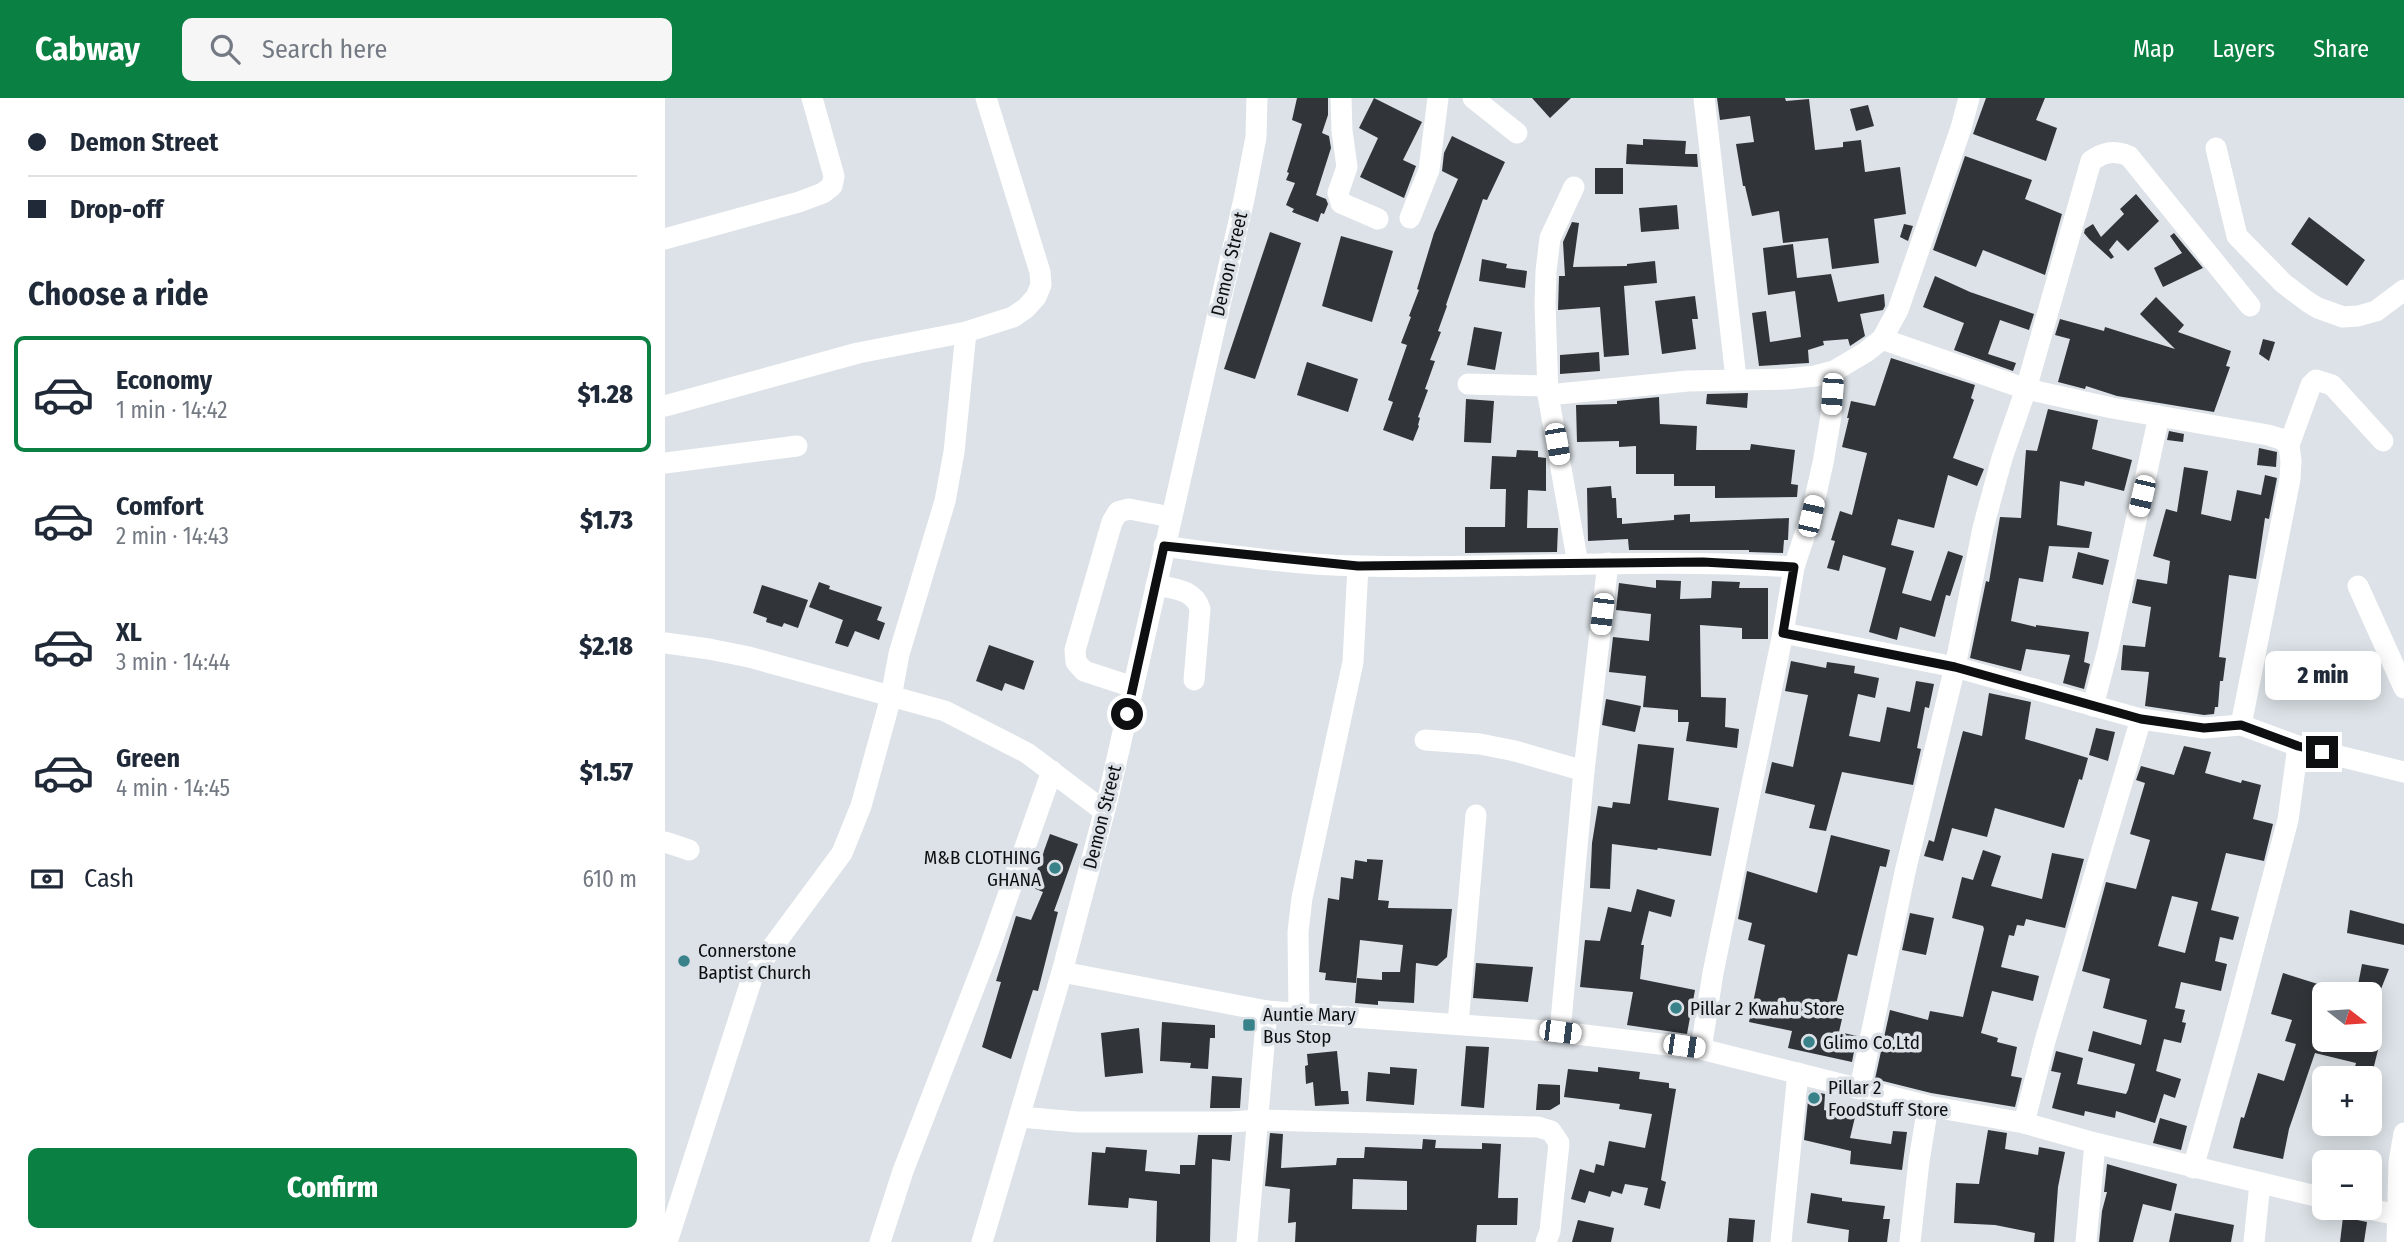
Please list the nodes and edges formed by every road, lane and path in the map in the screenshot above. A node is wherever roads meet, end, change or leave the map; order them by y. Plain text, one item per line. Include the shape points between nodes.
1 (812, 98) edge
2 (986, 98) edge
3 (1257, 98) edge
4 (1342, 98) edge
5 (1472, 98) edge
6 (1704, 98) edge
7 (1969, 98) edge
8 (1432, 100) edge
9 (1517, 133) dead end
10 (2217, 148) dead end
11 (1574, 187) dead end
12 (1410, 218) dead end
13 (1378, 219) dead end
14 (665, 239) edge
15 (2404, 290) edge
16 (2250, 306) dead end
17 (966, 332) junction
18 (1882, 339) junction
19 (1834, 371) junction
20 (1736, 378) junction
21 (1468, 384) dead end
22 (2026, 389) junction
23 (1548, 391) junction
24 (665, 405) edge
25 (2159, 416) junction
26 (2383, 441) dead end
27 (2289, 445) junction
28 (797, 446) dead end
29 (665, 463) edge
30 (1171, 517) junction
31 (1164, 546) junction
32 (1608, 563) junction
33 (1578, 564) junction
34 (1358, 566) junction
35 (1794, 567) junction
36 (1156, 584) junction
37 (2358, 586) dead end
38 (1783, 633) junction
39 (665, 643) edge
40 (1955, 667) junction
41 (1194, 680) dead end
42 (1133, 687) junction
43 (2404, 688) edge
44 (891, 696) junction
45 (2093, 706) junction
46 (2141, 719) junction
47 (2241, 725) junction
48 (1425, 740) dead end
49 (2298, 746) junction
50 (1052, 771) junction
51 (1584, 771) junction
52 (2404, 772) edge
53 (1104, 811) junction
54 (1476, 815) dead end
55 (665, 842) edge
56 (689, 850) dead end
57 (1062, 972) junction
58 (1267, 1011) junction
59 (1299, 1014) junction
60 (1458, 1024) junction
61 (1560, 1032) junction
62 (1702, 1049) junction
63 (1798, 1073) junction
64 (1860, 1088) junction
65 (1928, 1106) junction
66 (1020, 1117) junction
67 (1257, 1120) junction
68 (2024, 1123) junction
69 (2404, 1133) edge
70 (2095, 1143) junction
71 (2193, 1168) junction
72 (2260, 1183) junction
73 (2312, 1195) edge
74 (2382, 1212) edge
75 (2400, 1216) edge
76 (667, 1242) edge
77 (880, 1242) edge
78 (982, 1242) edge
79 (1247, 1242) edge
80 (1546, 1242) edge
81 (1781, 1242) edge
82 (1910, 1242) edge
83 (2086, 1242) edge
84 (2254, 1242) edge
85 (2397, 1242) edge

1 - 14 street via 834,176 832,186 799,202
2 - 17 street via 1041,285 1019,313
3 - 30 street, Demon Street via 1254,150
4 - 13 street via 1347,166 1338,193 1341,203
5 - 9 street
6 - 20 street
7 - 18 street via 1898,310
8 - 12 street via 1429,170
10 - 15 street via 2237,236 2308,302 2343,317 2358,316 2376,311
11 - 23 street via 1551,238 1548,260
16 - 22 street via 2129,156 2115,151 2100,155 2091,161
17 - 24 street via 858,353
17 - 44 street via 946,501 899,654
18 - 19 street
18 - 22 street
19 - 20 street via 1787,379
19 - 35 street via 1823,463
20 - 23 street
21 - 23 street
22 - 25 street
22 - 40 street via 1983,528
23 - 33 street
25 - 27 street via 2269,435
25 - 45 street
26 - 27 street via 2332,385 2316,380
27 - 47 street via 2290,479
28 - 29 street
30 - 31 street, Demon Street
30 - 42 street via 1129,509 1118,512 1075,650 1076,662 1084,671
31 - 34 street
31 - 36 street, Demon Street
32 - 33 street
32 - 35 street
32 - 51 street
33 - 34 street
34 - 59 street via 1353,662 1302,898
35 - 38 street
36 - 41 street via 1197,600
36 - 42 street, Demon Street
37 - 43 street
38 - 40 street
38 - 62 street via 1713,973
39 - 44 street via 748,657
40 - 45 street
40 - 64 street via 1905,872
42 - 53 street, Demon Street
44 - 50 street via 945,710
44 - 76 street via 861,806 842,853 754,972
45 - 46 street
46 - 47 street via 2204,728
46 - 68 street
47 - 49 street
48 - 51 street via 1480,744
49 - 52 street
49 - 71 street via 2288,820
50 - 53 street
50 - 77 street
51 - 61 street
53 - 57 street, Demon Street
54 - 60 street
55 - 56 street
57 - 58 street
57 - 66 street, Demon Street
58 - 59 street
58 - 67 street
59 - 60 street
60 - 61 street
61 - 62 street
62 - 63 street
63 - 64 street
63 - 81 street
64 - 65 street
65 - 68 street
65 - 82 street
66 - 67 street via 1077,1122
66 - 78 street, Demon Street
67 - 79 street
67 - 80 street via 1538,1127 1551,1131 1559,1143 1551,1231
68 - 70 street
69 - 75 street via 2399,1162
70 - 71 street
70 - 83 street
71 - 72 street
72 - 73 street
72 - 84 street
74 - 75 street
75 - 85 street

